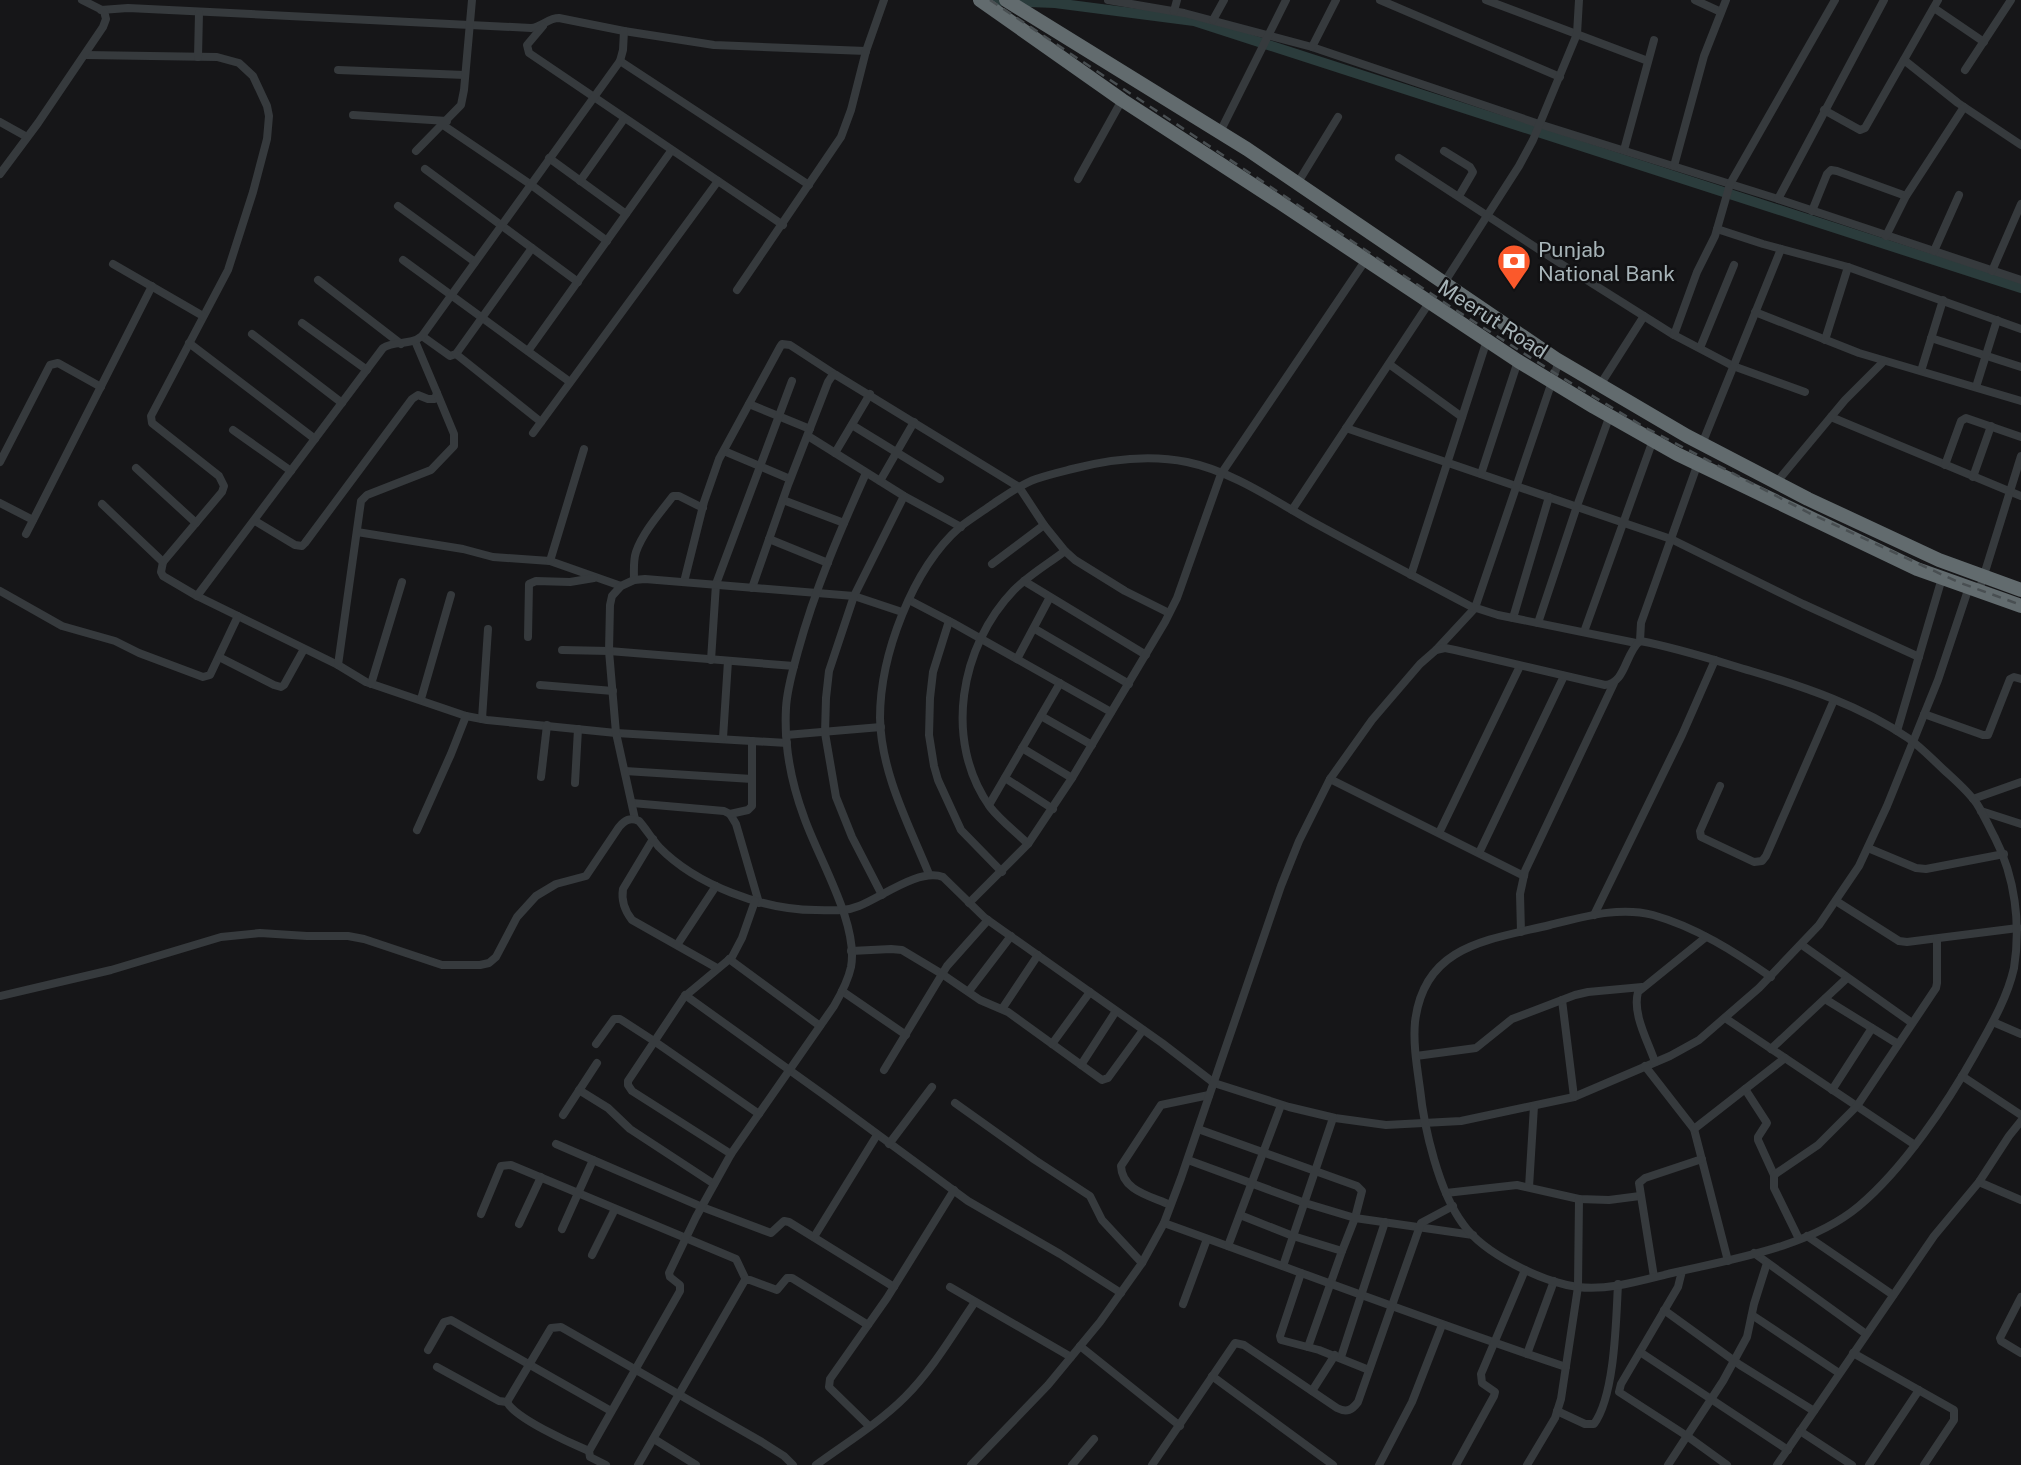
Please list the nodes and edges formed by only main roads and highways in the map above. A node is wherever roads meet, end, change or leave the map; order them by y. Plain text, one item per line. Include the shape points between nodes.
1 (985, 3) edge
2 (1011, 4) edge
3 (2021, 590) edge
4 (2021, 606) edge

1 - 4 highway, Meerut Road via 1122,100 1552,382 1698,464 1917,569
2 - 3 highway, Meerut Road via 1220,132 1600,385 1776,482 1939,560

